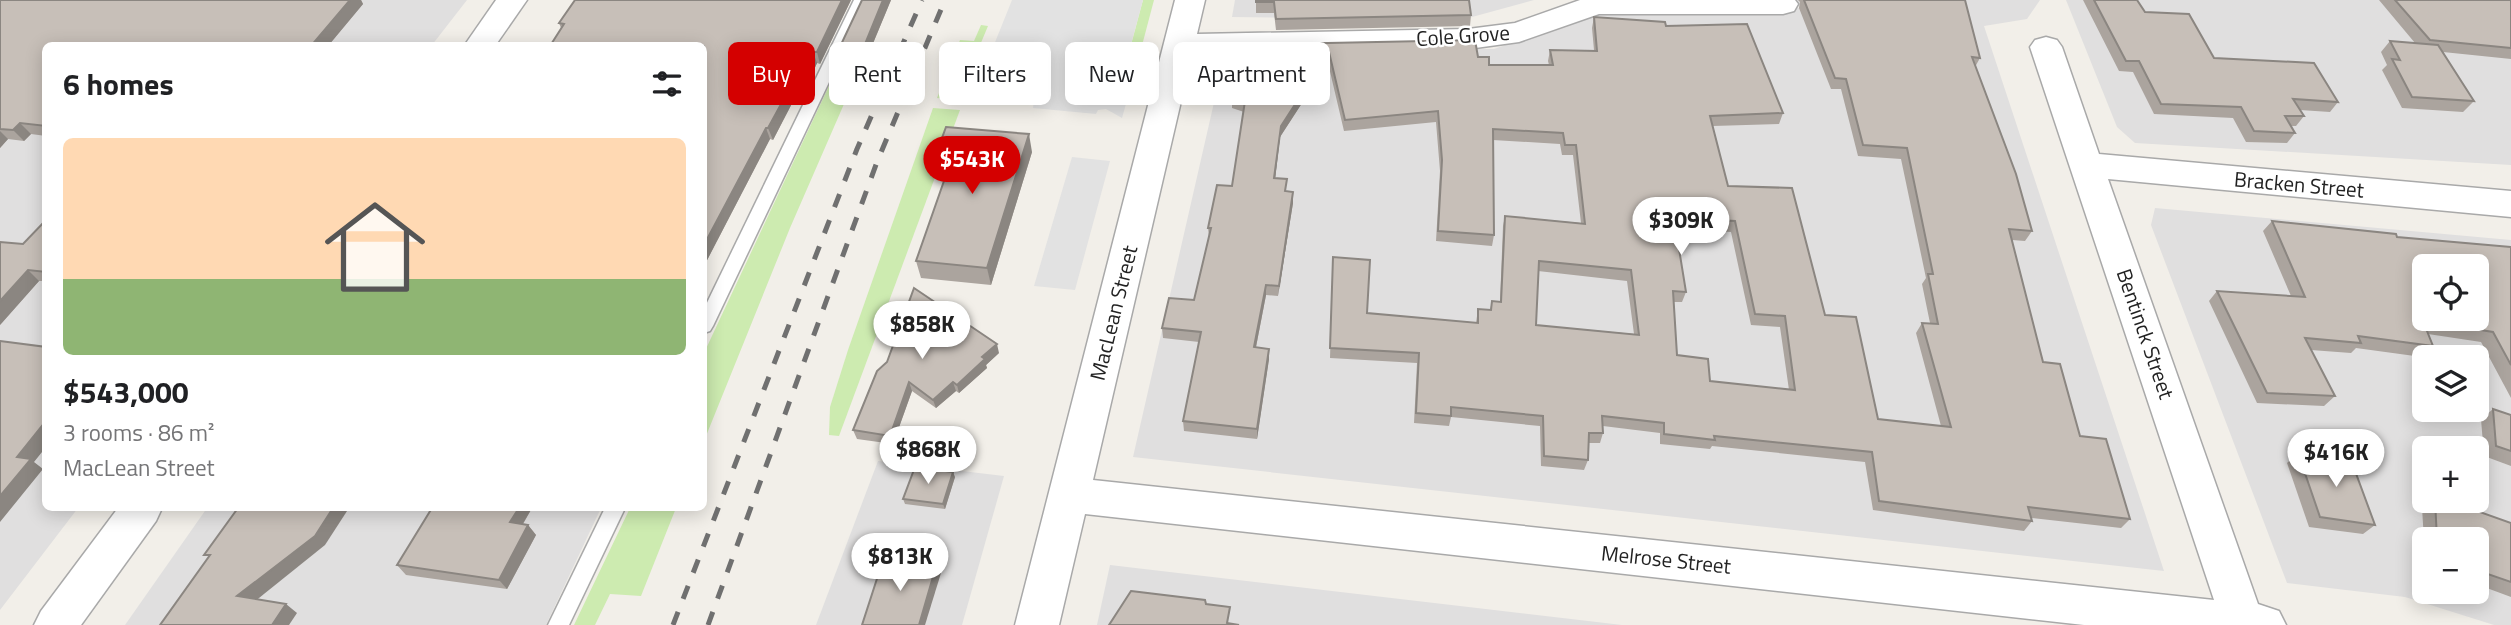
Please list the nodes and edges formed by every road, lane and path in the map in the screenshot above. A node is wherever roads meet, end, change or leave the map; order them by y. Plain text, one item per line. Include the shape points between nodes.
1 (512, 0) edge
2 (861, 0) edge
3 (1190, 0) edge
4 (1783, 4) dead end
5 (482, 42) edge
6 (1180, 42) edge
7 (1295, 42) edge
8 (2046, 47) dead end
9 (1173, 72) edge
10 (2087, 165) junction
11 (2511, 204) edge
12 (707, 320) edge
13 (1069, 495) junction
14 (140, 511) edge
15 (614, 511) edge
16 (2253, 623) edge
17 (56, 625) edge
18 (558, 625) edge
19 (1037, 625) edge

1 - 5 street
2 - 12 lane
3 - 6 street, MacLean Street
4 - 7 street, Cole Grove via 1596,5 1519,32 1468,39
8 - 10 street, Bentinck Street
9 - 13 street, MacLean Street
10 - 11 street, Bracken Street
10 - 16 street, Bentinck Street
13 - 16 street, Melrose Street
13 - 19 street, MacLean Street
14 - 17 street
15 - 18 lane

